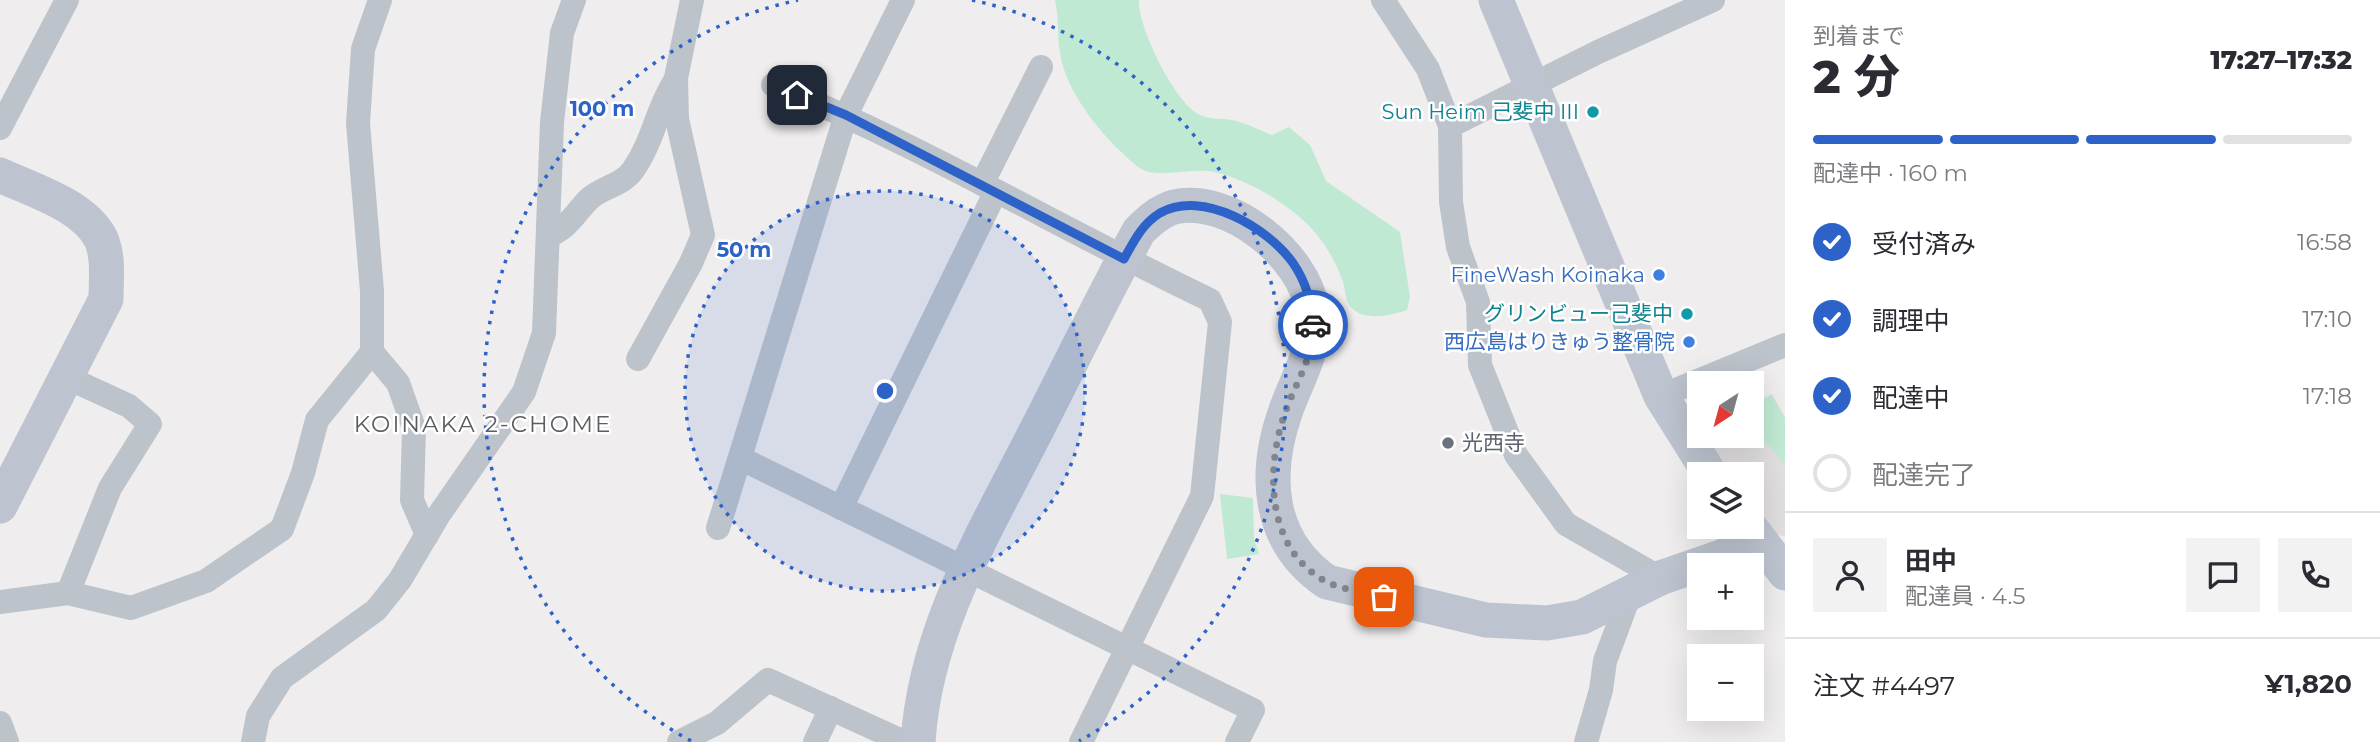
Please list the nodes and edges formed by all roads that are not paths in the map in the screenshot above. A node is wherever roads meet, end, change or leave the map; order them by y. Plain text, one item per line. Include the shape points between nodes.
1 (67, 0) edge
2 (380, 0) edge
3 (574, 0) edge
4 (692, 0) edge
5 (903, 0) edge
6 (1383, 0) edge
7 (1496, 0) edge
8 (1713, 0) edge
9 (1041, 66) dead end
10 (676, 78) junction
11 (773, 85) dead end
12 (1532, 86) junction
13 (846, 115) junction
14 (1450, 127) junction
15 (0, 128) edge
16 (0, 175) edge
17 (989, 188) junction
18 (548, 236) junction
19 (1124, 259) junction
20 (1785, 345) edge
21 (372, 352) junction
22 (638, 359) dead end
23 (66, 377) junction
24 (1661, 396) junction
25 (740, 458) junction
26 (1702, 462) edge
27 (0, 506) edge
28 (841, 508) junction
29 (718, 528) dead end
30 (427, 535) junction
31 (1744, 539) edge
32 (1759, 539) edge
33 (967, 569) junction
34 (1785, 573) edge
35 (1660, 578) junction
36 (68, 593) junction
37 (1630, 594) junction
38 (0, 602) edge
39 (1128, 647) junction
40 (1605, 661) junction
41 (831, 708) junction
42 (0, 723) edge
43 (7, 742) edge
44 (253, 742) edge
45 (679, 742) edge
46 (816, 742) edge
47 (904, 742) edge
48 (918, 742) edge
49 (1081, 742) edge
50 (1237, 742) edge
51 (1568, 742) edge
52 (1586, 742) edge

1 - 15 street
2 - 21 street via 363,50 358,123 372,291
3 - 18 street via 562,33 552,122
4 - 10 street
5 - 13 street
6 - 14 street via 1428,69
7 - 12 street
8 - 12 street
9 - 17 street
10 - 18 street via 632,171 620,183 590,198 566,229
10 - 22 street via 677,118 703,235
11 - 13 street
12 - 14 street
12 - 24 street
13 - 17 street
13 - 25 street
14 - 35 street via 1451,202 1458,247 1478,302 1480,365 1516,455 1566,524
16 - 23 street via 66,206 101,239 107,265 106,299
17 - 19 street
17 - 28 street
18 - 30 street via 544,333 524,392
19 - 33 street
19 - 37 street via 1149,221 1173,208 1195,205 1248,226 1278,246 1294,264 1309,296 1313,333 1276,443 1274,488 1277,516 1289,546 1317,575 1368,594 1506,623 1568,621
19 - 39 street via 1210,300 1220,322 1202,496
20 - 24 street
21 - 30 street via 398,383 414,428 412,499
21 - 36 street via 317,420 282,529 206,582 131,608
23 - 27 street
23 - 36 street via 129,406 150,424 110,488
24 - 26 street
25 - 28 street
25 - 29 street
28 - 33 street
30 - 44 street via 376,610 282,678 258,716
31 - 35 street via 1724,556
32 - 34 street
33 - 39 street
33 - 48 street via 932,652 920,705
35 - 37 street
36 - 38 street
37 - 40 street
39 - 49 street
39 - 50 street via 1253,710
40 - 51 street
40 - 52 street
41 - 45 street via 768,680 717,723
41 - 46 street
41 - 47 street
42 - 43 street

